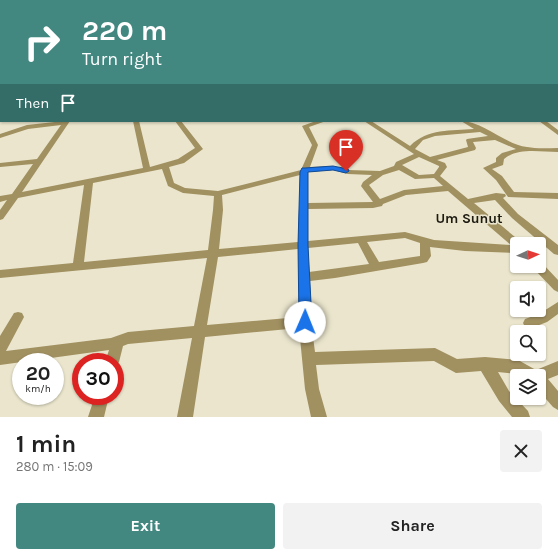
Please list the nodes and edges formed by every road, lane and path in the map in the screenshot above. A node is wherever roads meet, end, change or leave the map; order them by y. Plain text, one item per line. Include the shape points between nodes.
1 (66, 122) edge
2 (136, 122) edge
3 (179, 122) edge
4 (310, 122) edge
5 (369, 122) edge
6 (466, 122) edge
7 (544, 122) edge
8 (481, 130) junction
9 (557, 131) edge
10 (0, 136) edge
11 (495, 138) junction
12 (411, 149) junction
13 (525, 149) junction
14 (558, 150) edge
15 (419, 154) junction
16 (430, 159) junction
17 (39, 161) junction
18 (0, 165) edge
19 (165, 166) junction
20 (398, 166) junction
21 (147, 169) junction
22 (304, 171) junction
23 (380, 173) junction
24 (436, 176) junction
25 (89, 181) junction
26 (450, 188) junction
27 (218, 194) junction
28 (15, 195) junction
29 (511, 195) junction
30 (496, 196) junction
31 (558, 196) edge
32 (0, 199) edge
33 (466, 202) junction
34 (378, 204) junction
35 (304, 206) junction
36 (0, 217) edge
37 (510, 239) edge
38 (361, 240) junction
39 (425, 242) junction
40 (303, 245) junction
41 (556, 247) edge
42 (510, 249) edge
43 (213, 254) junction
44 (78, 266) junction
45 (376, 267) junction
46 (545, 273) edge
47 (0, 274) edge
48 (305, 277) junction
49 (558, 287) edge
50 (558, 307) edge
51 (18, 317) dead end
52 (305, 322) junction
53 (529, 323) dead end
54 (201, 332) junction
55 (118, 341) junction
56 (0, 349) edge
57 (115, 353) edge
58 (0, 358) edge
59 (310, 360) junction
60 (485, 364) junction
61 (558, 368) edge
62 (521, 369) edge
63 (546, 373) edge
64 (546, 388) edge
65 (558, 402) edge
66 (99, 405) edge
67 (96, 417) edge
68 (185, 417) edge
69 (320, 417) edge
70 (522, 417) edge

1 - 10 street via 27,127
1 - 17 street
2 - 21 street
3 - 19 street via 199,149 182,162
4 - 22 street via 305,126 315,145
5 - 12 street
6 - 8 street
7 - 9 street
8 - 11 street
8 - 12 street via 434,134 421,139
11 - 13 street
11 - 16 street via 469,140 472,148
12 - 15 street
13 - 14 street
13 - 29 street via 502,156 500,163 487,168 500,178
15 - 16 street
15 - 20 street
16 - 24 street via 443,166
17 - 18 street
17 - 28 street
19 - 21 street
19 - 27 street via 172,184 183,190
20 - 23 street
20 - 24 street via 418,177
21 - 25 street
22 - 23 street via 333,168 348,172
22 - 27 street
22 - 35 street
23 - 34 street via 365,185
24 - 26 street
25 - 28 street
25 - 44 street
26 - 33 street
26 - 34 street via 404,193
27 - 43 street
28 - 32 street
28 - 36 street
29 - 30 street
29 - 31 street
30 - 33 street
30 - 41 street via 515,216
33 - 37 street
34 - 35 street
35 - 40 street
38 - 39 street via 405,235
38 - 40 street
38 - 45 street
39 - 42 street via 462,248
39 - 45 street via 425,258
40 - 43 street
40 - 48 street
43 - 44 street
43 - 54 street
44 - 47 street
45 - 48 street
46 - 49 street
48 - 52 street
50 - 53 street via 543,318
51 - 56 street
52 - 54 street
52 - 59 street
54 - 55 street
54 - 68 street
55 - 57 street
55 - 58 street
59 - 60 street via 432,354 456,366
59 - 69 street via 312,389
60 - 62 street
60 - 70 street via 504,396
61 - 63 street
64 - 65 street
66 - 67 street

